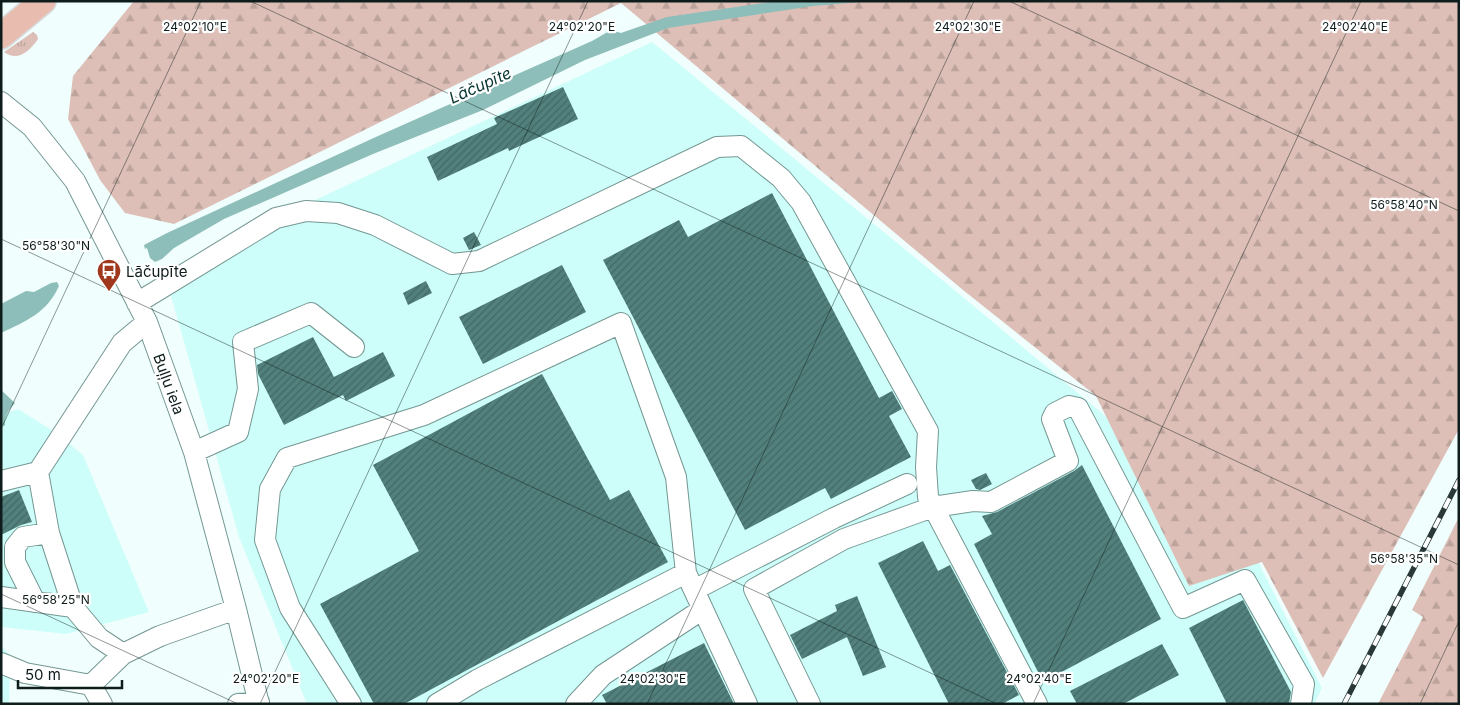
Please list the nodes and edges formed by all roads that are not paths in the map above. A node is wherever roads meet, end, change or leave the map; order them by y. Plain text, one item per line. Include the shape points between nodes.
1 (44, 1) edge
2 (1, 36) edge
3 (1, 102) edge
4 (137, 303) junction
5 (147, 322) junction
6 (354, 347) dead end
7 (194, 452) junction
8 (38, 472) junction
9 (1, 481) edge
10 (906, 484) dead end
11 (933, 507) junction
12 (50, 533) junction
13 (690, 582) junction
14 (1, 597) edge
15 (35, 602) junction
16 (73, 608) junction
17 (236, 609) junction
18 (703, 609) junction
19 (123, 654) junction
20 (1, 663) edge
21 (91, 685) junction
22 (259, 703) edge
23 (102, 704) edge
24 (238, 704) edge
25 (351, 704) edge
26 (437, 704) edge
27 (576, 704) edge
28 (747, 704) edge
29 (810, 704) edge
30 (1036, 704) edge
31 (1301, 704) edge

1 - 2 main road
3 - 4 street, Buļļu iela via 32,127 75,181
4 - 5 street, Buļļu iela
4 - 11 street via 276,218 306,211 338,213 375,225 452,264 479,260 716,147 741,146 781,178 801,202 928,431 926,467 928,497
5 - 7 street, Buļļu iela
5 - 8 street via 122,344
6 - 7 street via 312,313 243,342 248,389 238,432
7 - 17 street, Buļļu iela
8 - 9 street
8 - 12 street
10 - 13 street
11 - 29 street via 844,539 754,589
11 - 30 street
11 - 31 street via 973,501 991,502 1068,461 1052,419 1068,406 1078,408 1183,608 1245,580 1304,684
12 - 15 street via 23,537 15,547 15,562
12 - 16 street
13 - 18 street
13 - 25 street via 676,477 621,324 424,414 287,458 270,489 265,540 290,608
13 - 26 street via 477,680
14 - 15 street
15 - 16 street
16 - 19 street via 98,638
17 - 19 street via 160,636
17 - 22 street, Buļļu iela
18 - 27 street via 603,675
18 - 28 street
19 - 21 street
20 - 21 street via 25,673
21 - 23 street
22 - 24 street

